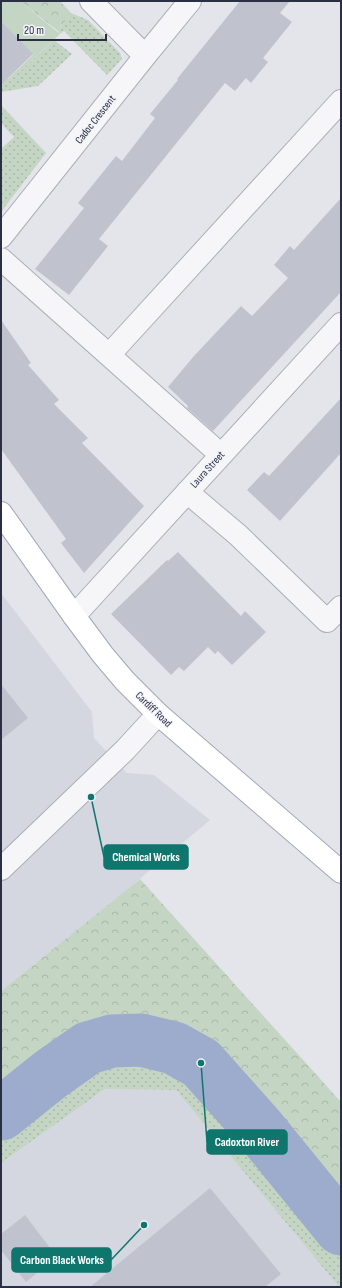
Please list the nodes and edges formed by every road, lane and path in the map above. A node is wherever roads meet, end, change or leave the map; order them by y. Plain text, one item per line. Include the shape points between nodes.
1 (91, 1) edge
2 (190, 1) edge
3 (145, 56) junction
4 (341, 101) edge
5 (1, 238) edge
6 (1, 259) edge
7 (341, 324) edge
8 (109, 355) junction
9 (220, 454) junction
10 (187, 492) junction
11 (1, 513) edge
12 (341, 607) edge
13 (74, 616) junction
14 (158, 714) junction
15 (1, 869) edge
16 (341, 872) edge

1 - 3 street
2 - 3 street, Cadoc Crescent
3 - 5 street, Cadoc Crescent
4 - 8 street
6 - 8 street
7 - 9 street, Laura Street
8 - 9 street
9 - 10 street, Laura Street
10 - 12 street via 238,535 327,621
10 - 13 street, Laura Street
11 - 13 main road, Cardiff Road
13 - 14 main road, Cardiff Road via 121,676
14 - 15 street via 125,750
14 - 16 main road, Cardiff Road

